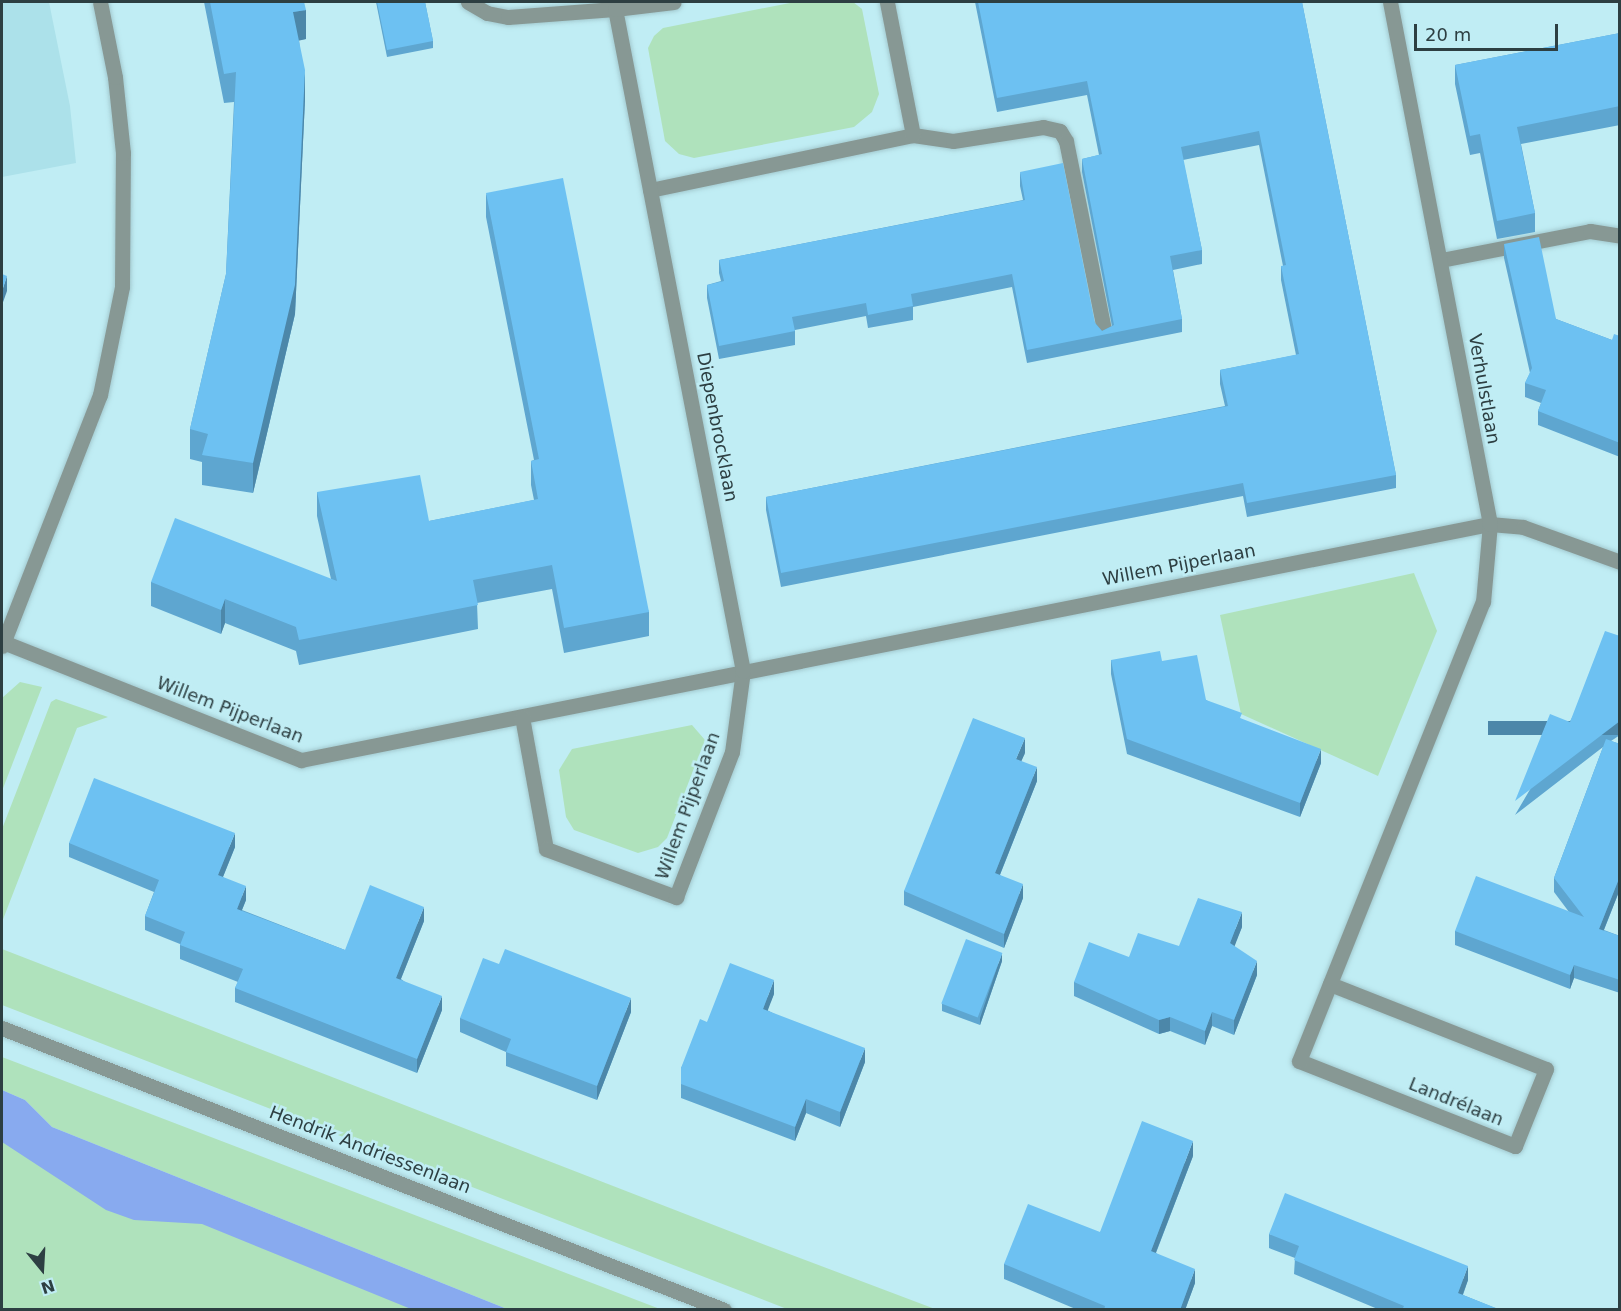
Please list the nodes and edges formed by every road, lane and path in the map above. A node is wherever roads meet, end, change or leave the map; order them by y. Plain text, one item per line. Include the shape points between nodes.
1 (100, 2) edge
2 (468, 2) edge
3 (675, 2) edge
4 (887, 2) edge
5 (1390, 2) edge
6 (615, 9) junction
7 (913, 135) junction
8 (650, 190) junction
9 (1620, 236) edge
10 (1441, 260) junction
11 (1105, 335) edge
12 (1490, 524) junction
13 (1620, 562) edge
14 (2, 644) edge
15 (743, 671) junction
16 (522, 717) junction
17 (1330, 984) junction
18 (2, 1028) edge
19 (724, 1310) edge

1 - 14 street via 115,77 123,153 122,287 100,394
2 - 6 street via 487,13 508,17
3 - 6 street
4 - 7 street
5 - 10 street, Verhulstlaan
6 - 8 street, Diepenbrocklaan
7 - 8 street
7 - 11 street via 954,141 1043,127 1060,131 1066,141
8 - 15 street, Diepenbrocklaan
9 - 10 street via 1590,231
10 - 12 street, Verhulstlaan
12 - 13 street, Willem Pijperlaan via 1523,527
12 - 15 street, Willem Pijperlaan
12 - 17 street, Landrélaan via 1483,602
14 - 16 street, Willem Pijperlaan via 302,760
15 - 16 street, Willem Pijperlaan
15 - 16 street, Willem Pijperlaan via 732,752 676,897 546,849
17 - 17 street, Landrélaan via 1299,1061 1515,1146 1546,1069
18 - 19 street, Hendrik Andriessenlaan

